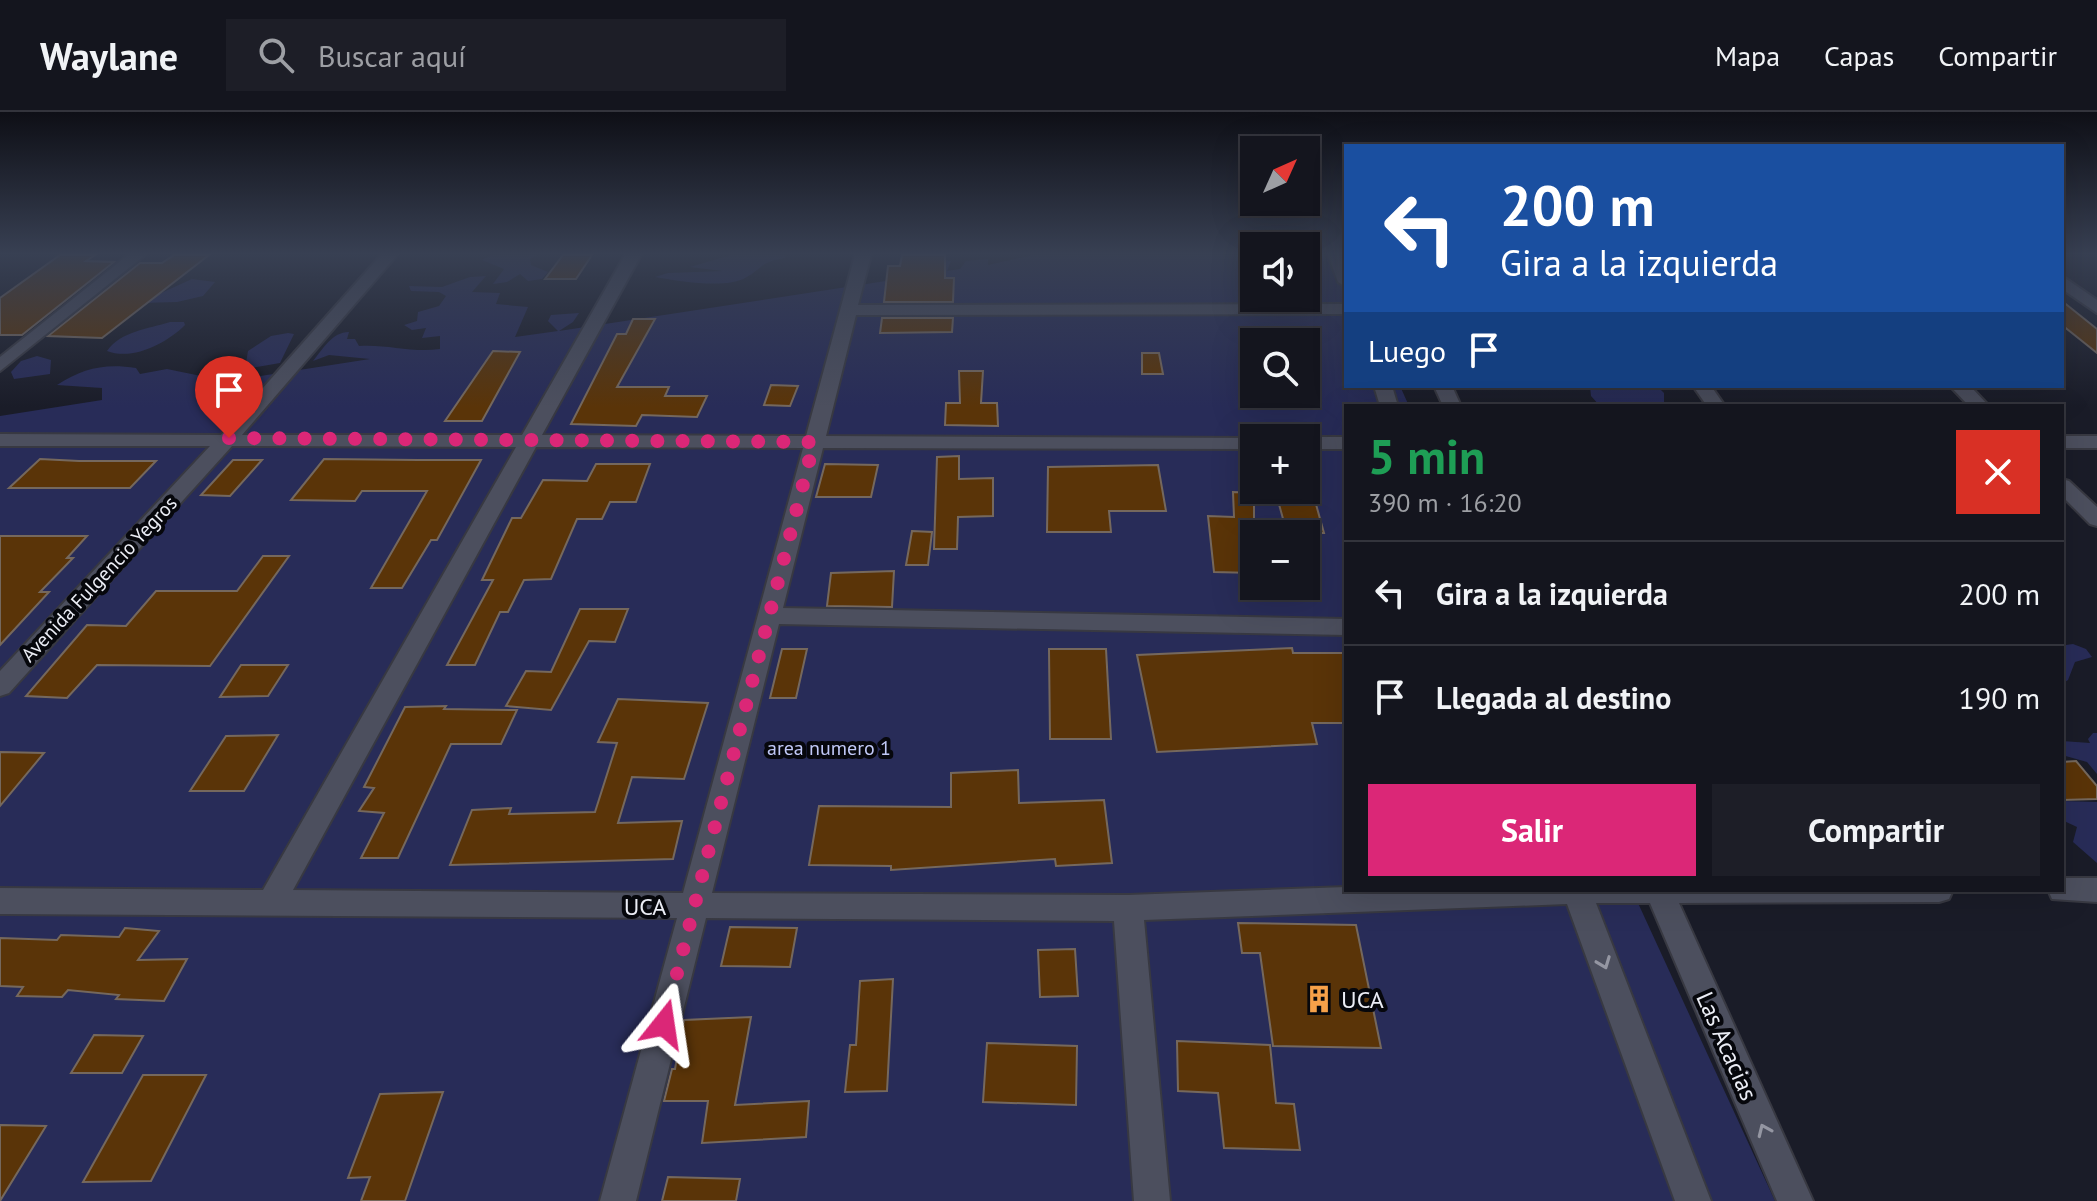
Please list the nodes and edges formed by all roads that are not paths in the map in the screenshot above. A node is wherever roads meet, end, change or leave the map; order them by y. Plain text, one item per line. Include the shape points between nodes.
1 (74, 306) edge
2 (345, 306) edge
3 (604, 306) edge
4 (850, 306) edge
5 (1344, 309) edge
6 (849, 310) junction
7 (0, 366) edge
8 (1961, 388) edge
9 (1978, 404) edge
10 (229, 438) junction
11 (0, 440) edge
12 (528, 442) junction
13 (814, 442) junction
14 (2064, 442) edge
15 (2097, 442) edge
16 (1240, 443) edge
17 (1320, 443) edge
18 (1344, 443) edge
19 (2064, 487) edge
20 (2097, 519) edge
21 (770, 616) junction
22 (1344, 627) edge
23 (0, 687) edge
24 (2064, 890) edge
25 (2097, 890) edge
26 (1551, 892) edge
27 (1577, 892) edge
28 (1661, 892) edge
29 (0, 901) edge
30 (270, 904) junction
31 (694, 907) junction
32 (1128, 908) junction
33 (618, 1201) edge
34 (1152, 1201) edge
35 (1693, 1201) edge
36 (1795, 1201) edge

1 - 7 street
2 - 10 street, Avenida Fulgencio Yegros
3 - 12 street
4 - 6 street
5 - 6 street
6 - 13 street
8 - 9 street
10 - 11 street
10 - 12 street
10 - 23 street, Avenida Fulgencio Yegros
12 - 13 street
12 - 30 street
13 - 16 street
13 - 21 street
14 - 15 street
17 - 18 street
19 - 20 street
21 - 22 street
21 - 31 street
24 - 25 street
26 - 32 street, UCA
27 -> 35 street
36 -> 28 street, Las Acacias
29 - 30 street, UCA
30 - 31 street, UCA
31 - 32 street, UCA
31 - 33 street
32 - 34 street

